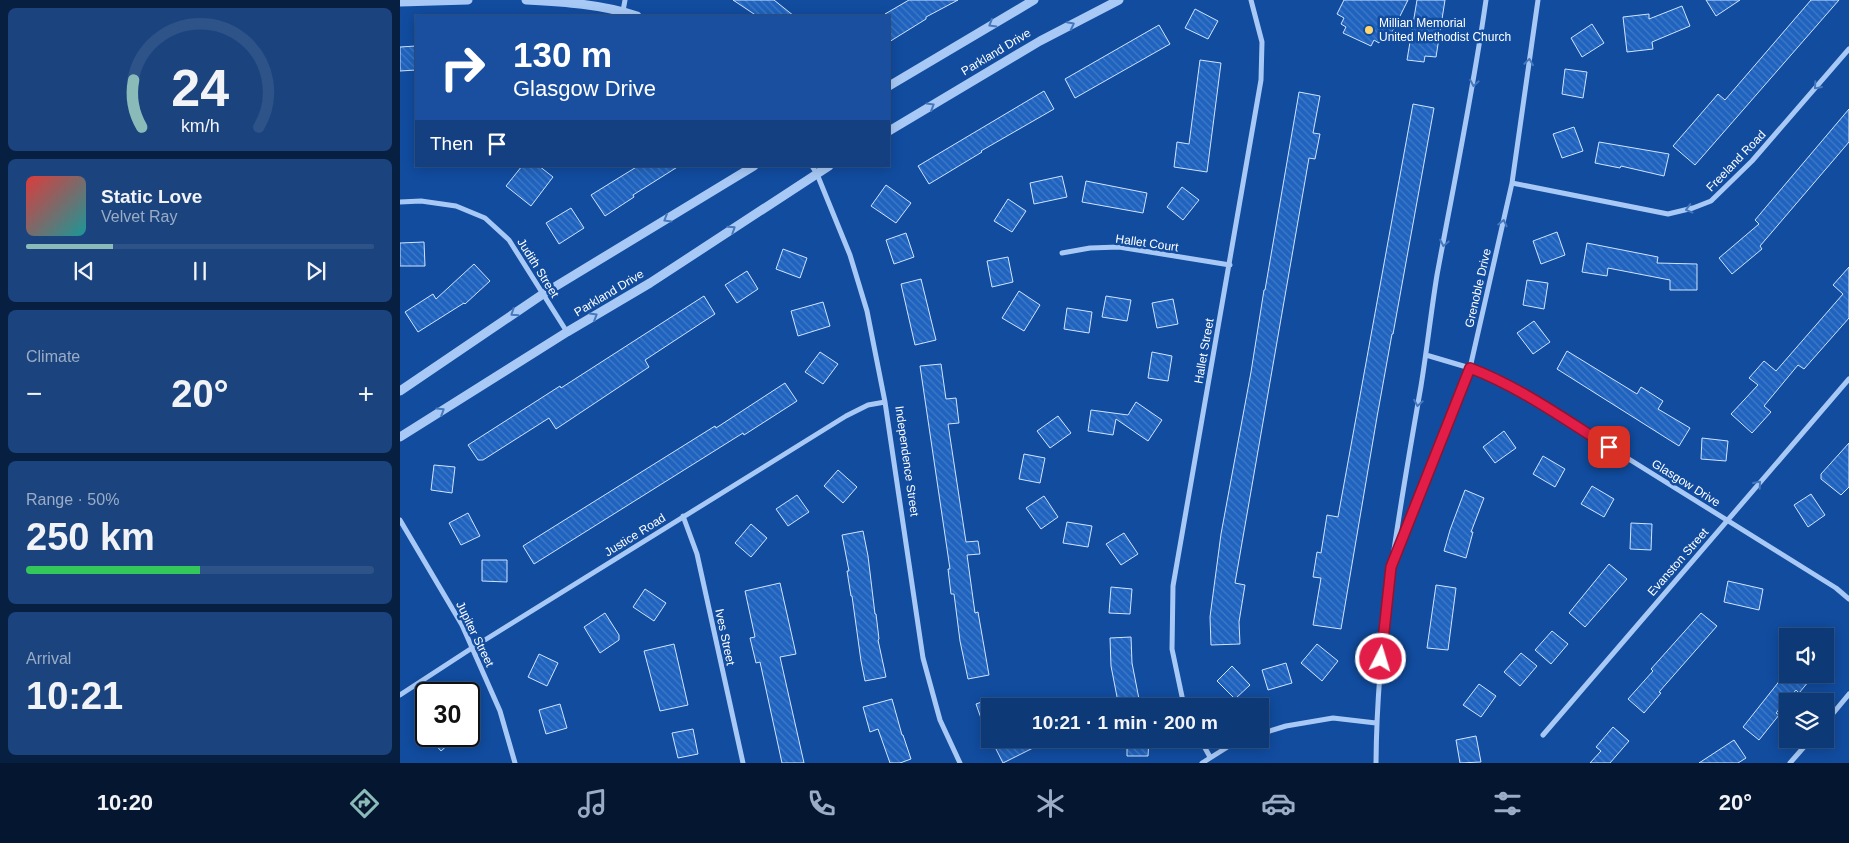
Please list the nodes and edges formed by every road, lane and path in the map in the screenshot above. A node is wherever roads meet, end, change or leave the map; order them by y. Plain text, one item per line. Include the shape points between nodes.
1 (468, 0) edge
2 (526, 0) edge
3 (625, 0) edge
4 (1034, 0) edge
5 (1119, 0) edge
6 (1251, 0) edge
7 (1486, 0) edge
8 (1538, 0) edge
9 (400, 2) edge
10 (1020, 3) edge
11 (622, 11) junction
12 (634, 15) edge
13 (1849, 48) edge
14 (890, 85) edge
15 (890, 130) edge
16 (752, 167) edge
17 (814, 170) edge
18 (1512, 183) junction
19 (400, 202) edge
20 (1062, 254) dead end
21 (1230, 265) junction
22 (543, 294) junction
23 (567, 332) junction
24 (1426, 355) junction
25 (1470, 368) junction
26 (1849, 379) edge
27 (400, 391) edge
28 (886, 402) junction
29 (400, 437) edge
30 (683, 516) junction
31 (400, 520) edge
32 (1726, 521) junction
33 (1391, 567) junction
34 (1849, 599) edge
35 (472, 648) junction
36 (1849, 694) edge
37 (400, 695) edge
38 (1182, 698) edge
39 (1834, 712) edge
40 (1376, 723) junction
41 (1269, 731) edge
42 (1543, 735) dead end
43 (1205, 748) edge
44 (1225, 748) edge
45 (1803, 748) edge
46 (1210, 757) junction
47 (515, 763) edge
48 (743, 763) edge
49 (960, 763) edge
50 (1202, 763) edge
51 (1376, 763) edge
52 (1790, 763) edge

1 - 9 street
2 - 11 street
3 - 11 street
4 - 10 street, Parkland Drive
15 -> 5 street, Parkland Drive via 1040,41
6 - 21 street, Hallet Street via 1262,42 1261,80
7 -> 24 street, Grenoble Drive
18 -> 8 street, Grenoble Drive
10 -> 14 street, Parkland Drive
11 - 12 street
13 -> 18 street, Freeland Road via 1752,161 1711,201 1668,214
16 -> 22 street
23 -> 17 street, Parkland Drive via 650,283
17 - 28 street, Independence Street via 850,255 867,311
25 -> 18 street, Grenoble Drive
19 - 22 street, Judith Street via 456,206 485,218 509,240
20 - 21 street, Hallet Court via 1090,248 1119,247
21 - 38 street, Hallet Street via 1173,586 1172,648
22 - 23 street, Judith Street
22 -> 27 street
29 -> 23 street, Parkland Drive
24 - 25 street, Glasgow Drive
24 -> 33 street, Grenoble Drive
25 - 32 street, Glasgow Drive via 1492,376 1542,405
25 - 33 street, Grenoble Drive
32 -> 26 street, Evanston Street
28 - 30 street, Justice Road via 868,405 846,416
28 - 49 street, Independence Street via 923,658 940,720
30 - 35 street, Justice Road
30 - 48 street, Ives Street via 697,554
31 - 35 street, Jupiter Street via 462,625
32 - 34 street, Glasgow Drive
32 - 42 street, Evanston Street
33 - 40 street, Grenoble Drive
35 - 37 street, Justice Road
35 - 47 street, Jupiter Street via 500,711
36 - 39 street
40 - 41 street via 1333,718
40 - 51 street, Grenoble Drive
43 - 46 street
44 - 46 street
45 - 52 street
46 - 50 street

